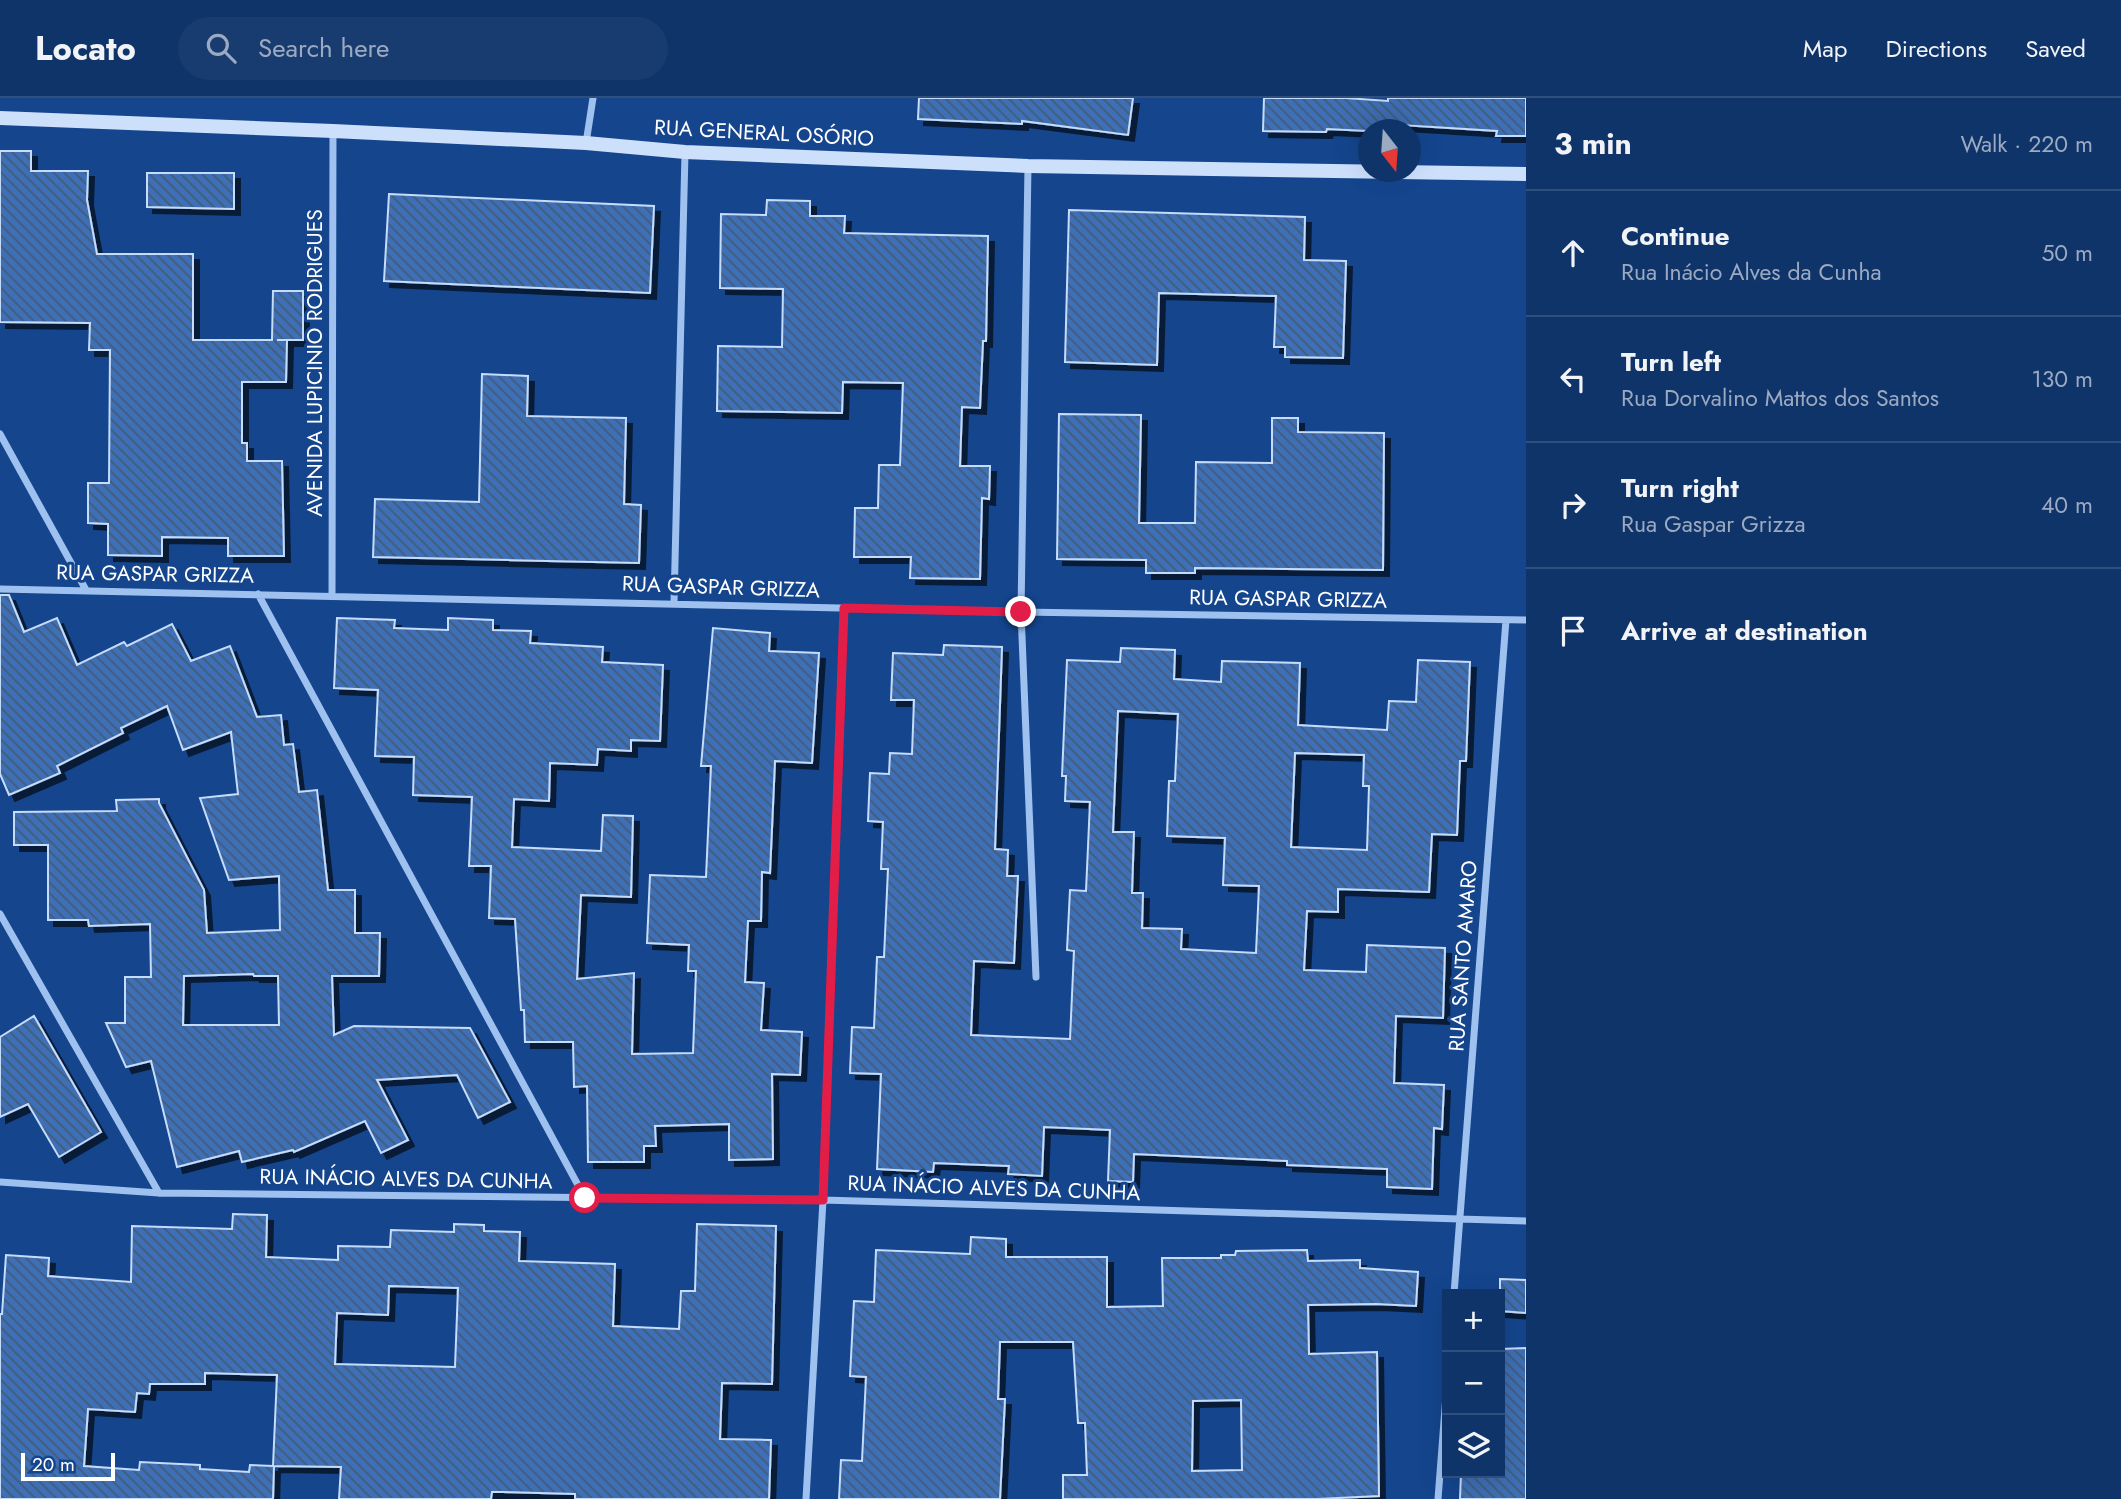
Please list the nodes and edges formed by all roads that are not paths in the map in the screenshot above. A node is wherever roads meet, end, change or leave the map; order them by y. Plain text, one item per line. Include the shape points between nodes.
1 (593, 98) edge
2 (0, 118) edge
3 (333, 131) junction
4 (586, 143) junction
5 (685, 152) junction
6 (1028, 166) junction
7 (1526, 174) edge
8 (0, 435) edge
9 (0, 589) edge
10 (86, 590) junction
11 (258, 594) junction
12 (332, 596) junction
13 (674, 603) junction
14 (844, 608) junction
15 (1021, 612) junction
16 (1506, 620) junction
17 (1526, 621) edge
18 (0, 914) edge
19 (1036, 977) dead end
20 (0, 1182) edge
21 (159, 1193) junction
22 (585, 1198) junction
23 (823, 1200) junction
24 (1460, 1219) junction
25 (1526, 1221) edge
26 (1454, 1289) edge
27 (1444, 1415) edge
28 (806, 1499) edge
29 (1438, 1499) edge

1 - 4 street
2 - 3 street, RUA GENERAL OSÓRIO
3 - 4 street, RUA GENERAL OSÓRIO
3 - 12 street, AVENIDA LUPICINIO RODRIGUES
4 - 5 street, RUA GENERAL OSÓRIO
5 - 6 street, RUA GENERAL OSÓRIO
5 - 13 street
6 - 7 street, RUA GENERAL OSÓRIO
6 - 15 street
8 - 10 street
9 - 10 street, RUA GASPAR GRIZZA
10 - 11 street, RUA GASPAR GRIZZA
11 - 12 street, RUA GASPAR GRIZZA
11 - 22 street
12 - 13 street, RUA GASPAR GRIZZA
13 - 14 street, RUA GASPAR GRIZZA
14 - 15 street, RUA GASPAR GRIZZA
14 - 23 street
15 - 16 street, RUA GASPAR GRIZZA
15 - 19 street
16 - 17 street, RUA GASPAR GRIZZA
16 - 24 street, RUA SANTO AMARO
18 - 21 street
20 - 21 street, RUA INÁCIO ALVES DA CUNHA
21 - 22 street, RUA INÁCIO ALVES DA CUNHA
22 - 23 street, RUA INÁCIO ALVES DA CUNHA
23 - 24 street, RUA INÁCIO ALVES DA CUNHA
23 - 28 street
24 - 25 street, RUA INÁCIO ALVES DA CUNHA
24 - 26 street, RUA SANTO AMARO
27 - 29 street

